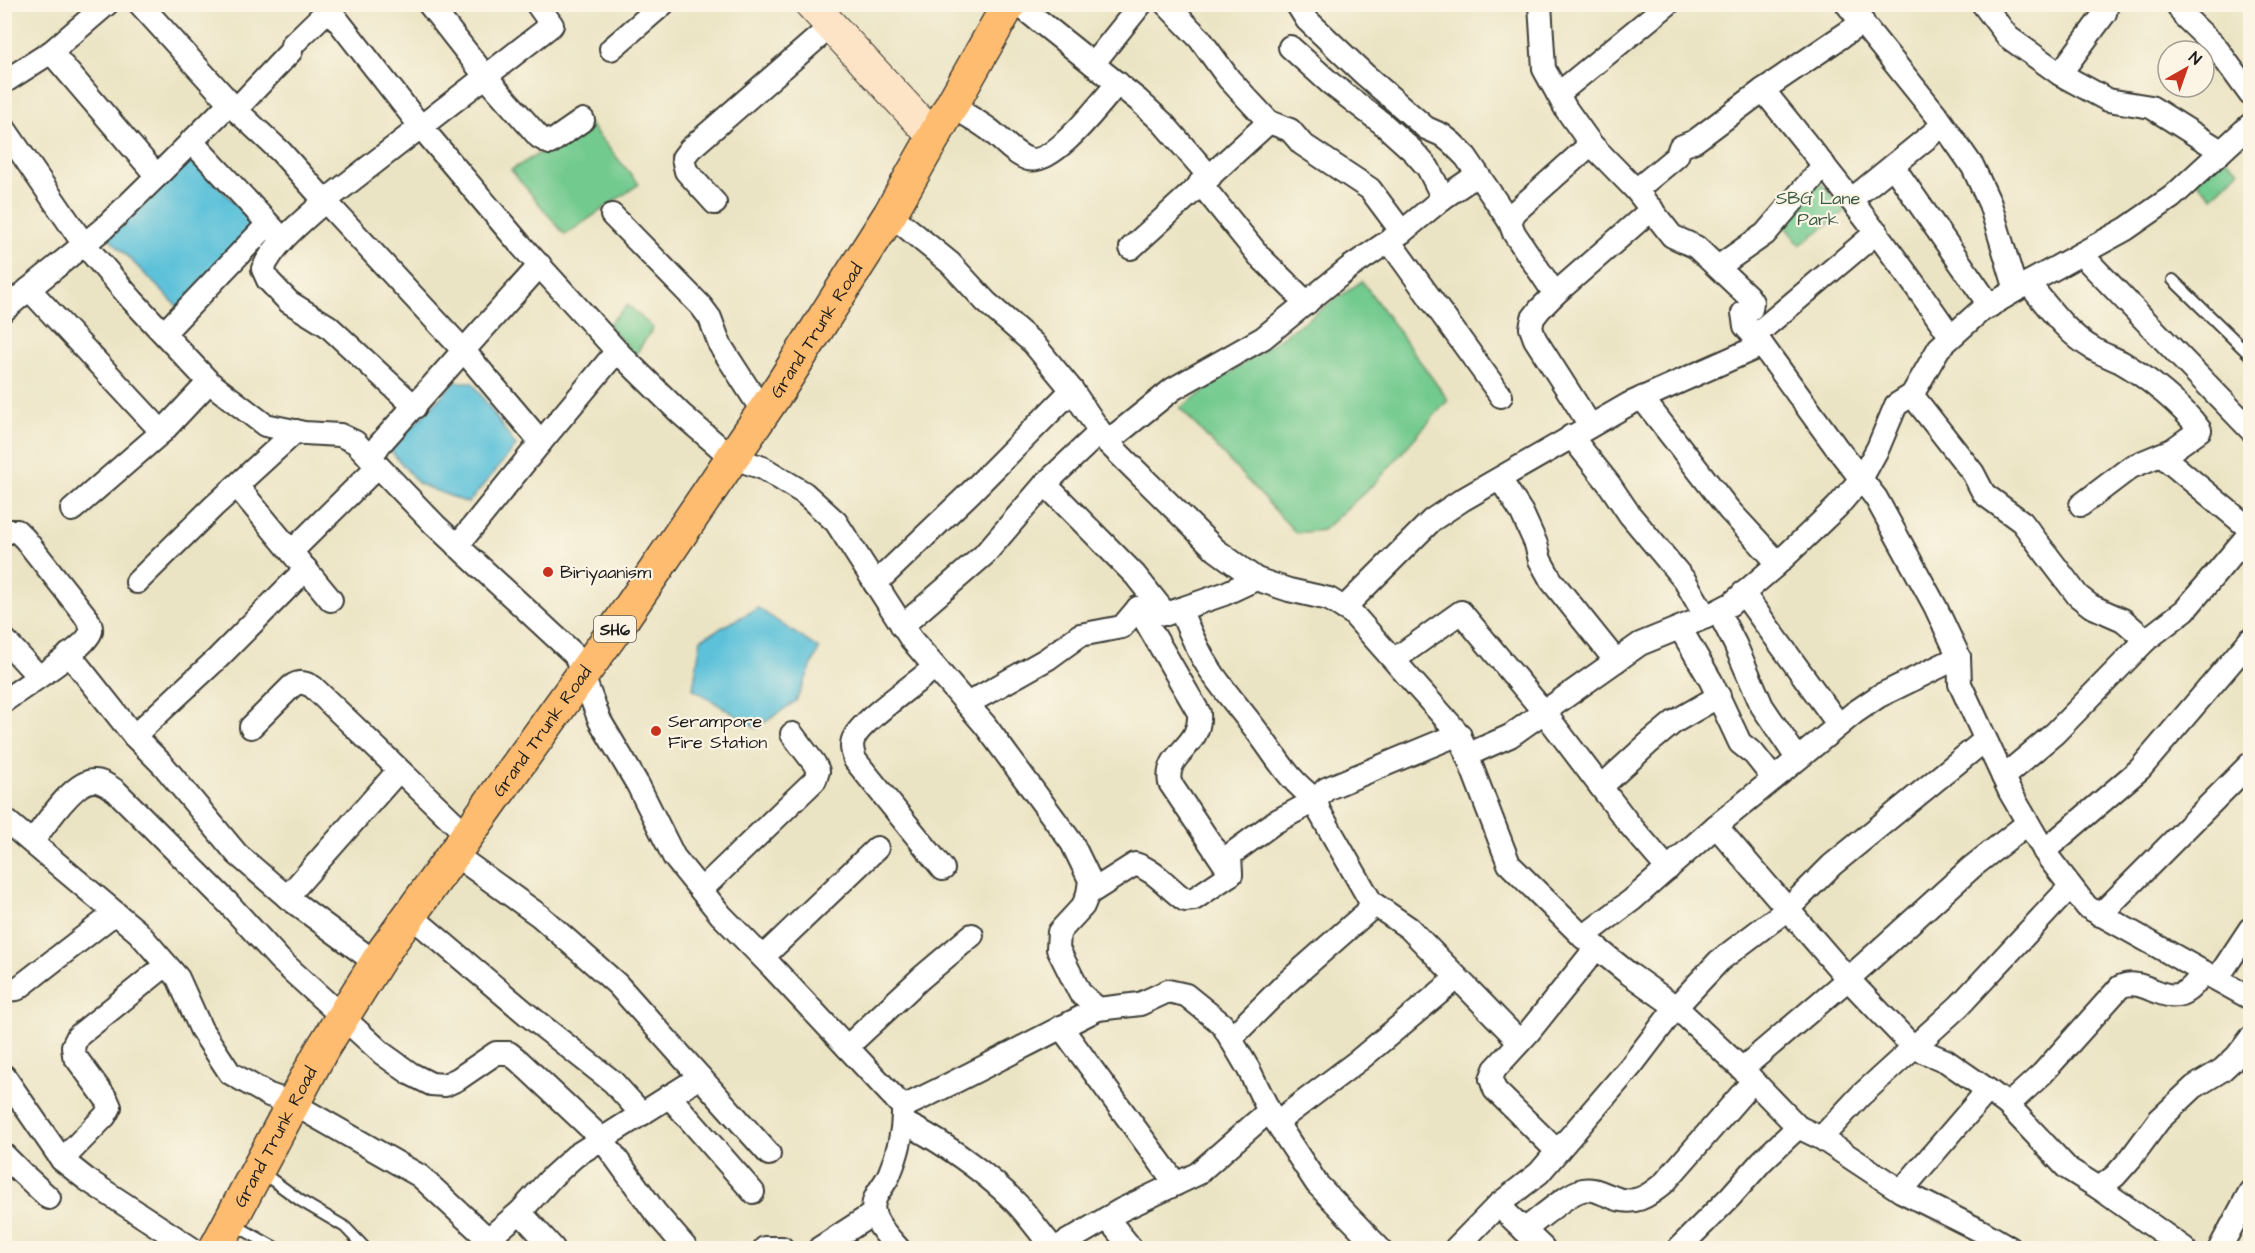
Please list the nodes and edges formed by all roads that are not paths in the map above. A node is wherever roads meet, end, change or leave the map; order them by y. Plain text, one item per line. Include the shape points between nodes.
1 (107, 4) edge
2 (140, 4) edge
3 (429, 4) edge
4 (537, 4) edge
5 (663, 4) edge
6 (1009, 4) edge
7 (1018, 4) edge
8 (1141, 4) edge
9 (1166, 4) edge
10 (1297, 4) edge
11 (1540, 4) edge
12 (1668, 4) edge
13 (1847, 4) edge
14 (1983, 4) edge
15 (2107, 4) edge
16 (2177, 4) edge
17 (327, 7) edge
18 (821, 15) edge
19 (1863, 22) junction
20 (1290, 47) dead end
21 (610, 48) dead end
22 (51, 52) junction
23 (1093, 64) junction
24 (2060, 74) junction
25 (486, 77) junction
26 (4, 82) edge
27 (1118, 84) junction
28 (1763, 90) junction
29 (1558, 94) junction
30 (2250, 94) edge
31 (951, 106) junction
32 (234, 108) junction
33 (583, 120) dead end
34 (1269, 122) junction
35 (1943, 125) junction
36 (2250, 125) edge
37 (421, 127) junction
38 (4, 128) edge
39 (933, 137) junction
40 (191, 141) junction
41 (1591, 144) junction
42 (2221, 151) junction
43 (1824, 165) junction
44 (1893, 166) junction
45 (1477, 175) junction
46 (157, 176) junction
47 (1205, 180) junction
48 (1636, 190) junction
49 (1443, 198) junction
50 (1852, 199) junction
51 (325, 201) junction
52 (715, 202) dead end
53 (1652, 209) junction
54 (890, 214) junction
55 (612, 215) dead end
56 (1510, 222) junction
57 (275, 232) junction
58 (1877, 232) junction
59 (1395, 236) junction
60 (83, 243) junction
61 (1131, 248) dead end
62 (2081, 254) junction
63 (540, 265) junction
64 (1718, 267) junction
65 (2173, 280) dead end
66 (2022, 286) junction
67 (29, 289) junction
68 (1555, 294) junction
69 (1307, 303) junction
70 (1990, 306) junction
71 (4, 310) edge
72 (164, 333) junction
73 (1951, 337) junction
74 (1758, 340) junction
75 (464, 351) junction
76 (616, 351) junction
77 (2250, 355) edge
78 (209, 382) junction
79 (1072, 390) junction
80 (1502, 396) dead end
81 (1912, 396) junction
82 (1642, 398) junction
83 (415, 407) junction
84 (763, 412) junction
85 (1590, 425) junction
86 (2250, 429) edge
87 (297, 431) junction
88 (162, 432) junction
89 (1571, 436) junction
90 (1103, 437) junction
91 (541, 442) junction
92 (2161, 455) junction
93 (731, 457) junction
94 (374, 462) junction
95 (1861, 478) junction
96 (1500, 479) junction
97 (1045, 484) junction
98 (237, 486) junction
99 (2081, 505) dead end
100 (72, 510) dead end
101 (2250, 531) edge
102 (4, 534) edge
103 (457, 546) junction
104 (299, 560) junction
105 (1778, 563) junction
106 (1256, 579) junction
107 (137, 582) dead end
108 (874, 584) junction
109 (1743, 594) junction
110 (331, 600) dead end
111 (1138, 608) junction
112 (1344, 608) junction
113 (1173, 611) junction
114 (1712, 614) junction
115 (902, 626) junction
116 (1680, 628) junction
117 (4, 639) edge
118 (2146, 640) junction
119 (2250, 640) edge
120 (69, 654) junction
121 (1959, 657) junction
122 (1395, 659) junction
123 (1616, 661) junction
124 (935, 667) junction
125 (583, 675) junction
126 (38, 676) junction
127 (1719, 696) junction
128 (4, 701) edge
129 (967, 704) junction
130 (1544, 712) junction
131 (1839, 725) junction
132 (251, 727) dead end
133 (792, 734) dead end
134 (1459, 734) junction
135 (134, 736) junction
136 (1985, 740) junction
137 (1467, 755) junction
138 (1797, 758) junction
139 (2250, 765) edge
140 (399, 770) junction
141 (2003, 777) junction
142 (1773, 778) junction
143 (1601, 787) junction
144 (1316, 800) junction
145 (2028, 823) junction
146 (7, 826) edge
147 (1716, 826) junction
148 (32, 842) junction
149 (460, 844) junction
150 (877, 848) dead end
151 (2044, 851) junction
152 (943, 869) dead end
153 (1668, 869) junction
154 (1231, 874) junction
155 (2070, 888) junction
156 (701, 890) junction
157 (1088, 894) junction
158 (287, 897) junction
159 (1371, 902) junction
160 (1789, 908) junction
161 (115, 913) junction
162 (410, 915) junction
163 (2100, 915) junction
164 (2250, 929) edge
165 (972, 935) dead end
166 (1590, 942) junction
167 (763, 957) junction
168 (376, 963) junction
169 (166, 965) junction
170 (2210, 975) junction
171 (1457, 978) junction
172 (1848, 979) junction
173 (4, 990) edge
174 (2250, 998) edge
175 (1676, 1007) junction
176 (1098, 1009) junction
177 (343, 1016) junction
178 (1061, 1027) junction
179 (1231, 1038) junction
180 (2250, 1039) edge
181 (1519, 1041) junction
182 (847, 1047) junction
183 (1913, 1047) junction
184 (1747, 1075) junction
185 (4, 1076) edge
186 (700, 1077) junction
187 (1988, 1090) junction
188 (669, 1096) junction
189 (292, 1103) junction
190 (2008, 1105) junction
191 (642, 1114) junction
192 (904, 1115) junction
193 (1273, 1116) junction
194 (1798, 1127) junction
195 (1821, 1138) junction
196 (602, 1139) junction
197 (1557, 1151) junction
198 (769, 1154) dead end
199 (4, 1155) edge
200 (62, 1160) junction
201 (258, 1169) junction
202 (1176, 1184) junction
203 (2099, 1188) junction
204 (1901, 1191) junction
205 (753, 1192) dead end
206 (2250, 1192) edge
207 (49, 1198) dead end
208 (1498, 1205) junction
209 (520, 1212) junction
210 (874, 1213) junction
211 (1107, 1218) junction
212 (1524, 1230) junction
213 (223, 1235) edge
214 (491, 1244) edge
215 (191, 1248) edge
216 (276, 1248) edge
217 (365, 1248) edge
218 (553, 1248) edge
219 (686, 1248) edge
220 (765, 1248) edge
221 (782, 1248) edge
222 (820, 1248) edge
223 (898, 1248) edge
224 (1054, 1248) edge
225 (1131, 1248) edge
226 (1379, 1248) edge
227 (1456, 1248) edge
228 (1543, 1248) edge
229 (1680, 1248) edge
230 (2010, 1248) edge
231 (2184, 1248) edge
232 (2220, 1248) edge

1 - 22 street
2 - 32 street
3 - 25 street
4 - 25 street via 552,25
5 - 21 street
6 - 31 main road, Grand Trunk Road / SH6
7 - 23 street
8 - 23 street
9 - 34 street
10 - 45 street via 1307,20 1364,74 1426,128 1452,143
11 - 29 street via 1544,69
12 - 29 street
13 - 19 street
14 - 24 street via 2008,37
15 - 24 street via 2105,13
16 - 30 street via 2215,46
17 - 32 street via 292,45 291,51
17 - 37 street
18 - 39 street
18 - 52 street via 683,158 686,171
19 - 28 street
19 - 35 street
20 - 49 street via 1413,151 1428,168
22 - 26 street
22 - 46 street
23 - 27 street
24 - 42 street via 2108,100 2151,107
25 - 33 street via 538,137 550,143
25 - 37 street
27 - 31 street via 1071,136 1039,160 1027,159
27 - 47 street via 1163,123
28 - 43 street
28 - 48 street via 1695,141 1680,147 1677,156
29 - 41 street
31 - 39 main road, Grand Trunk Road / SH6
32 - 40 street
32 - 51 street
34 - 47 street
34 - 59 street via 1290,130 1302,144 1370,189
35 - 44 street
35 - 66 street via 1973,167
36 - 42 street
37 - 51 street
37 - 63 street
38 - 60 street
39 - 54 main road, Grand Trunk Road / SH6
40 - 46 street
40 - 57 street
41 - 48 street
41 - 56 street via 1515,212
42 - 62 street via 2172,197
43 - 50 street
43 - 64 street via 1765,234
44 - 50 street
44 - 70 street
45 - 49 street
45 - 56 street
46 - 60 street
47 - 61 street
47 - 69 street via 1260,257
48 - 53 street
49 - 59 street
50 - 58 street
51 - 57 street
51 - 75 street
53 - 64 street via 1672,236 1696,247
53 - 68 street
54 - 79 street via 950,263 986,302 1033,343
54 - 84 main road, Grand Trunk Road / SH6
55 - 84 street via 701,306 720,345
56 - 68 street
57 - 72 street
57 - 83 street via 263,269 268,280 289,302 328,326
58 - 73 street
58 - 74 street
59 - 69 street
59 - 80 street
60 - 67 street
60 - 72 street
62 - 66 street
62 - 86 street
63 - 75 street
63 - 76 street
64 - 74 street via 1752,302 1743,320
65 - 77 lane
66 - 70 street
66 - 92 street via 2091,348 2138,374 2192,417 2200,430
67 - 71 street
67 - 88 street
68 - 85 street via 1533,318 1531,328
69 - 90 street via 1263,338 1173,389
70 - 73 street
72 - 78 street
73 - 81 street via 1939,348
74 - 82 street
74 - 95 street
75 - 83 street
75 - 91 street
76 - 91 street
76 - 93 street
78 - 87 street via 266,425
78 - 88 street
79 - 90 street
79 - 108 street
81 - 95 street via 1896,405
81 - 118 street via 1973,473 1984,494 2022,522 2078,596 2123,620
82 - 85 street
82 - 105 street via 1728,510
83 - 94 street via 380,444
84 - 93 main road, Grand Trunk Road / SH6
85 - 89 street
87 - 94 street via 340,435 355,442
87 - 98 street
88 - 100 street
89 - 96 street
89 - 114 street
90 - 97 street
90 - 106 street via 1216,550
91 - 103 street
92 - 99 street via 2131,467
92 - 101 street
93 - 108 street via 763,468 804,493 836,522
93 - 125 main road, Grand Trunk Road / SH6
94 - 103 street
94 - 104 street
95 - 105 street via 1837,507
95 - 121 street via 1876,498
96 - 112 street via 1432,520
96 - 123 street via 1522,513 1551,580
97 - 113 street
97 - 115 street via 984,555
98 - 104 street
98 - 107 street
101 - 118 street via 2185,610
102 - 120 street via 17,531 25,539 90,624 87,638
103 - 125 street via 575,655
104 - 110 street
104 - 135 street via 218,658
105 - 109 street
106 - 112 street via 1329,599
106 - 113 street
108 - 115 street
109 - 114 street
109 - 131 street
111 - 113 street
111 - 129 street via 1122,627 1080,635
111 - 154 street via 1199,713 1200,725 1193,740 1173,761 1168,773 1170,783
112 - 122 street
113 - 144 street via 1211,672 1285,772 1296,786
114 - 116 street
114 - 138 street via 1735,644 1762,706
115 - 124 street
116 - 123 street via 1640,644
116 - 127 street
117 - 126 street
118 - 141 street via 2055,733
119 - 151 street via 2140,769
120 - 126 street
120 - 135 street
121 - 131 street via 1879,696
121 - 136 street via 1960,684
122 - 130 street via 1461,612
122 - 134 street
123 - 130 street
124 - 129 street
124 - 152 street via 866,723 854,737 851,748 855,760
125 - 149 main road, Grand Trunk Road / SH6
125 - 156 street via 600,721 674,857
126 - 128 street
127 - 142 street via 1740,743
127 - 143 street via 1674,722
129 - 157 street via 1072,843 1090,880
130 - 137 street via 1510,736
130 - 143 street
131 - 138 street
132 - 140 street via 291,687 304,682
133 - 156 street via 818,771 815,780
134 - 137 street
134 - 144 street via 1326,789
135 - 158 street via 237,854
136 - 141 street
136 - 160 street via 1841,858
137 - 166 street via 1509,864
138 - 142 street
139 - 163 street
140 - 149 street
140 - 158 street
141 - 145 street
142 - 147 street
143 - 153 street
144 - 154 street via 1275,822 1230,855
144 - 159 street
145 - 151 street
145 - 172 street via 1972,867
146 - 148 street
147 - 153 street
147 - 160 street
148 - 161 street
148 - 177 street via 81,784 94,781 106,785 227,902 280,960
149 - 162 main road, Grand Trunk Road / SH6
149 - 186 street via 617,984
150 - 167 street
151 - 155 street
153 - 166 street
154 - 157 street via 1194,899 1185,900 1143,866 1135,864
155 - 163 street
155 - 183 street via 1959,1005
156 - 167 street
157 - 176 street via 1083,906 1059,932 1058,949 1080,993
158 - 168 street
159 - 171 street via 1409,928
159 - 179 street via 1367,912
160 - 172 street
160 - 175 street via 1719,961
161 - 169 street
161 - 173 street via 17,989
162 - 168 main road, Grand Trunk Road / SH6
162 - 191 street via 613,1082
163 - 170 street
164 - 170 street
165 - 182 street
166 - 175 street
166 - 181 street
167 - 182 street
168 - 177 main road, Grand Trunk Road / SH6
169 - 189 street via 178,978 201,1029 230,1073
169 - 200 street via 78,1036 74,1055 110,1107
170 - 174 street
170 - 190 street via 2176,996 2138,984 2120,987 2042,1074
171 - 181 street
171 - 193 street via 1359,1059
172 - 183 street
172 - 184 street
175 - 184 street
175 - 197 street
176 - 178 street
176 - 179 street via 1140,1004 1168,991 1186,995 1222,1024
177 - 189 main road, Grand Trunk Road / SH6
177 - 196 street via 383,1054 431,1084 445,1085 458,1080 496,1053 509,1053
178 - 192 street
178 - 202 street
179 - 193 street
180 - 203 street via 2222,1070 2194,1087 2159,1120 2131,1158
181 - 197 street via 1491,1079 1495,1090
182 - 192 street
183 - 187 street via 1946,1061
183 - 195 street
184 - 194 street
184 - 212 street via 1665,1182 1648,1197 1615,1199 1594,1190 1581,1190
185 - 200 street
186 - 188 street
186 - 198 street
187 - 190 street
187 - 204 street
188 - 191 street
188 - 205 street
189 - 201 main road, Grand Trunk Road / SH6
189 - 214 street via 420,1176
190 - 203 street via 2067,1168
191 - 196 street
192 - 210 street via 888,1177 876,1195
192 - 224 street via 1002,1189
193 - 202 street via 1197,1174
193 - 226 street via 1317,1184
194 - 195 street
194 - 229 street
195 - 204 street
196 - 209 street via 575,1156
196 - 219 street
197 - 208 street via 1539,1173
199 - 207 street
200 - 215 street
201 - 213 main road, Grand Trunk Road / SH6
201 - 217 lane via 345,1227
202 - 211 street
203 - 231 street
204 - 230 street
206 - 232 street
208 - 212 street
208 - 227 street
209 - 214 street
209 - 218 street
210 - 222 street
210 - 223 street
211 - 224 street
211 - 225 street
212 - 228 street
213 - 216 lane
220 - 221 street

